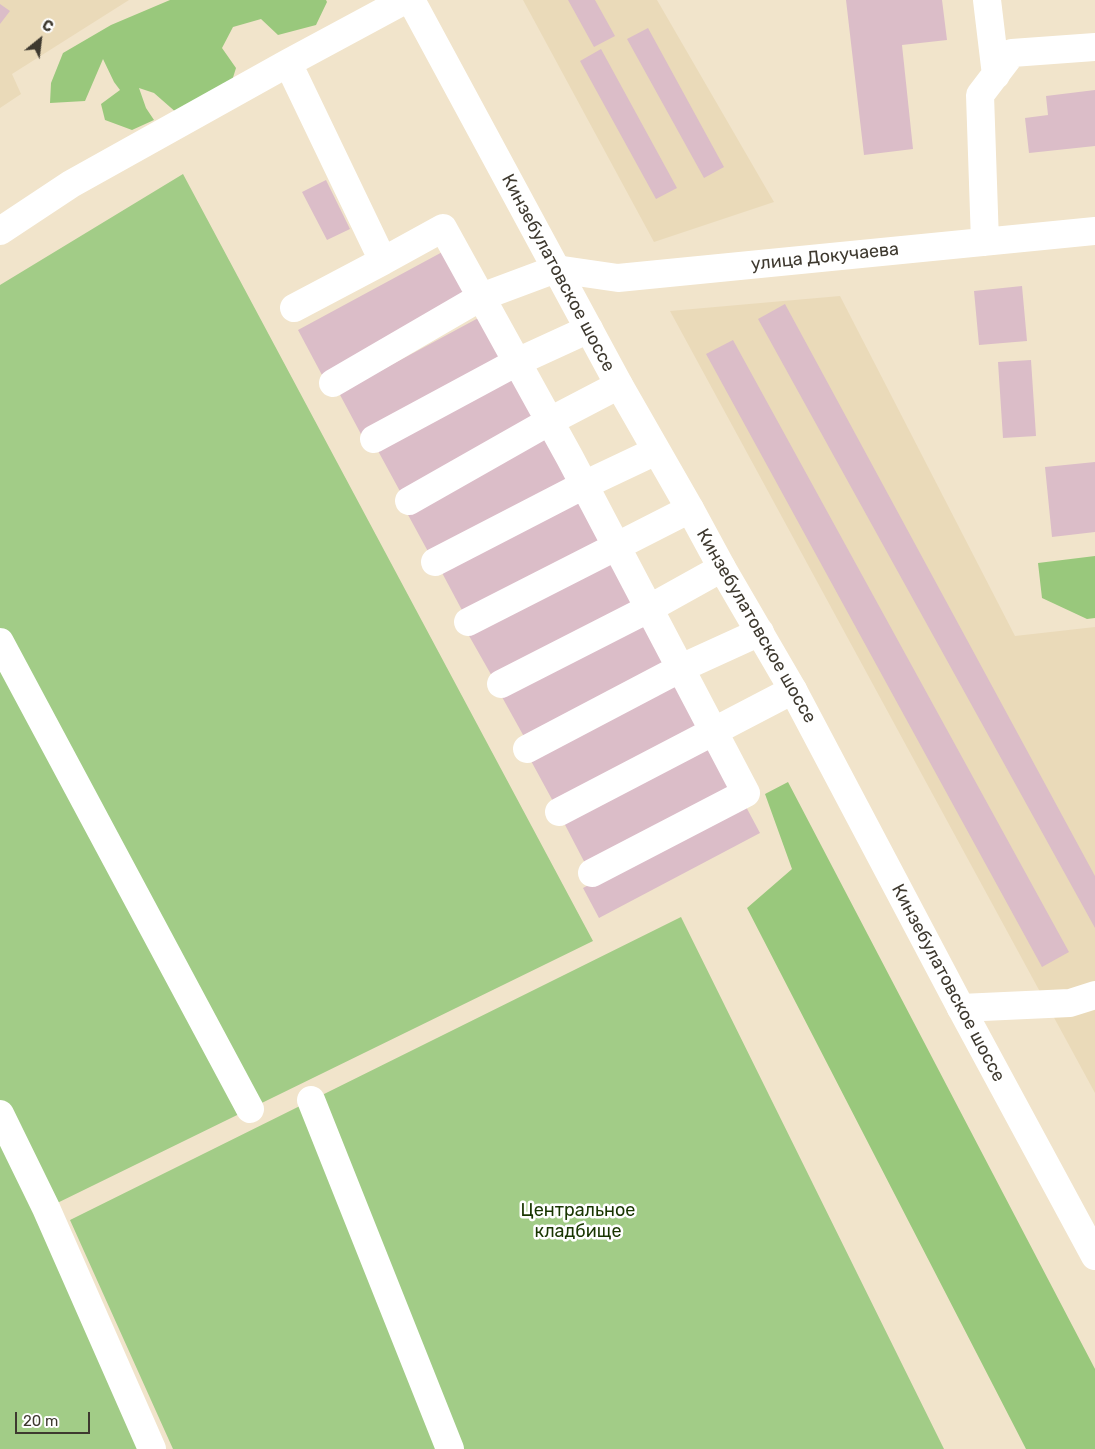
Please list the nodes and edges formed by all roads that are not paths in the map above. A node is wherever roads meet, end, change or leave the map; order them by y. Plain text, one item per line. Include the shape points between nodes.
1 (405, 0) edge
2 (411, 0) edge
3 (987, 0) edge
4 (1095, 47) edge
5 (288, 63) junction
6 (996, 75) junction
7 (0, 231) edge
8 (1095, 231) edge
9 (984, 242) junction
10 (383, 261) junction
11 (556, 269) junction
12 (481, 297) junction
13 (294, 308) dead end
14 (589, 329) junction
15 (517, 362) junction
16 (333, 383) dead end
17 (619, 385) junction
18 (550, 421) junction
19 (374, 439) dead end
20 (656, 451) junction
21 (584, 485) junction
22 (410, 501) dead end
23 (690, 509) junction
24 (617, 546) junction
25 (435, 562) dead end
26 (722, 568) junction
27 (650, 608) junction
28 (468, 622) dead end
29 (760, 632) junction
30 (0, 642) edge
31 (681, 668) junction
32 (501, 684) dead end
33 (793, 690) junction
34 (714, 732) junction
35 (527, 749) dead end
36 (559, 812) dead end
37 (592, 873) dead end
38 (1095, 995) edge
39 (961, 1008) junction
40 (311, 1100) dead end
41 (250, 1109) dead end
42 (0, 1114) edge
43 (1095, 1256) edge
44 (152, 1449) edge
45 (450, 1449) edge

1 - 5 main road
2 - 11 main road, Кинзебулатовское шоссе
3 - 6 main road
4 - 6 main road via 1012,53
5 - 7 main road via 72,184
5 - 10 main road
6 - 9 main road via 980,95
8 - 9 main road, улица Докучаева
9 - 11 main road, улица Докучаева via 618,278
10 - 12 main road via 443,228
10 - 13 main road
11 - 12 main road
11 - 14 main road, Кинзебулатовское шоссе
12 - 15 main road
12 - 16 main road
14 - 15 main road
14 - 17 main road, Кинзебулатовское шоссе
15 - 18 main road
15 - 19 main road
17 - 18 main road
17 - 20 main road, Кинзебулатовское шоссе
18 - 21 main road
18 - 22 main road
20 - 21 main road
20 - 23 main road, Кинзебулатовское шоссе
21 - 24 main road
21 - 25 main road
23 - 24 main road
23 - 26 main road, Кинзебулатовское шоссе
24 - 27 main road
24 - 28 main road
26 - 27 main road
26 - 29 main road, Кинзебулатовское шоссе
27 - 31 main road
27 - 32 main road
29 - 31 main road
29 - 33 main road, Кинзебулатовское шоссе
30 - 41 main road
31 - 34 main road
31 - 35 main road
33 - 34 main road
33 - 39 main road, Кинзебулатовское шоссе
34 - 36 main road
34 - 37 main road via 746,793
38 - 39 main road via 1070,1002
39 - 43 main road, Кинзебулатовское шоссе
40 - 45 main road
42 - 44 main road via 46,1208

